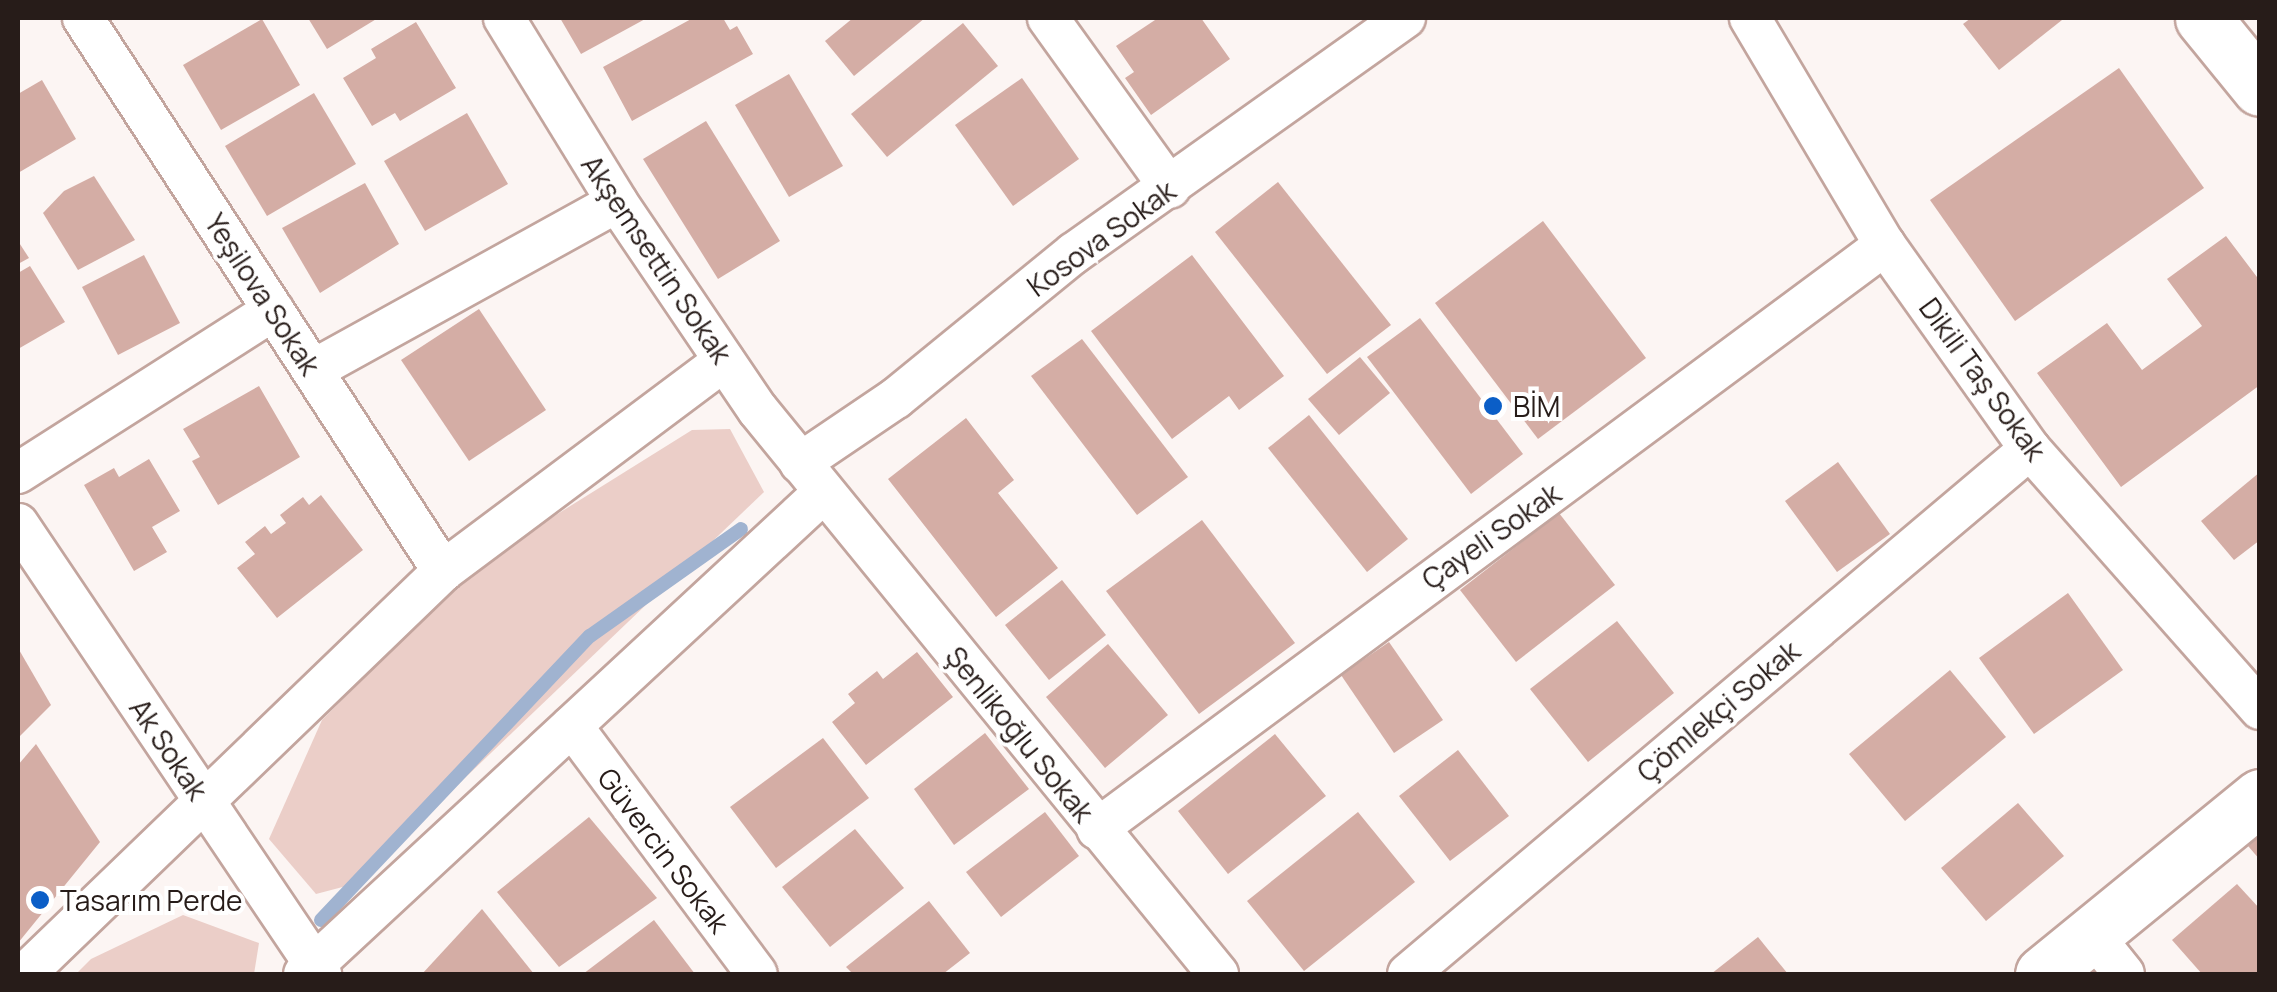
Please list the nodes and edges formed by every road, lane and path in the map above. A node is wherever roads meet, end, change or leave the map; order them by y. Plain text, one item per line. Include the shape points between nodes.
1 (83, 18) edge
2 (504, 18) edge
3 (1048, 18) edge
4 (1404, 18) edge
5 (1750, 18) edge
6 (2203, 18) edge
7 (2260, 88) edge
8 (1170, 188) junction
9 (616, 202) junction
10 (1886, 245) junction
11 (274, 310) junction
12 (724, 361) junction
13 (313, 370) junction
14 (2030, 449) junction
15 (18, 474) edge
16 (812, 478) junction
17 (18, 524) edge
18 (443, 571) junction
19 (2260, 709) edge
20 (572, 726) junction
21 (2260, 796) edge
22 (202, 798) junction
23 (1097, 828) junction
24 (2108, 954) edge
25 (313, 971) edge
26 (24, 974) edge
27 (756, 974) edge
28 (1218, 974) edge
29 (1408, 974) edge
30 (2044, 974) edge

1 - 11 street, Yeşilova Sokak
2 - 9 street, Akşemsettin Sokak
3 - 8 street
4 - 8 street, Kosova Sokak
5 - 10 street, Dikili Taş Sokak
6 - 7 street
8 - 16 street, Kosova Sokak via 1074,253 896,398
9 - 12 street, Akşemsettin Sokak
9 - 13 street
10 - 14 street, Dikili Taş Sokak
10 - 23 street, Çayeli Sokak
11 - 13 street, Yeşilova Sokak
11 - 15 street
12 - 16 street, Akşemsettin Sokak
12 - 18 street
13 - 18 street, Yeşilova Sokak
14 - 19 street, Dikili Taş Sokak
14 - 29 street, Çömlekçi Sokak
16 - 20 street, Kosova Sokak
16 - 23 street, Şenlikoğlu Sokak
17 - 22 street, Ak Sokak
18 - 22 street
20 - 25 street, Kosova Sokak
20 - 27 street, Güvercin Sokak
21 - 24 street
22 - 25 street, Ak Sokak
22 - 26 street
23 - 28 street, Şenlikoğlu Sokak
24 - 30 street

